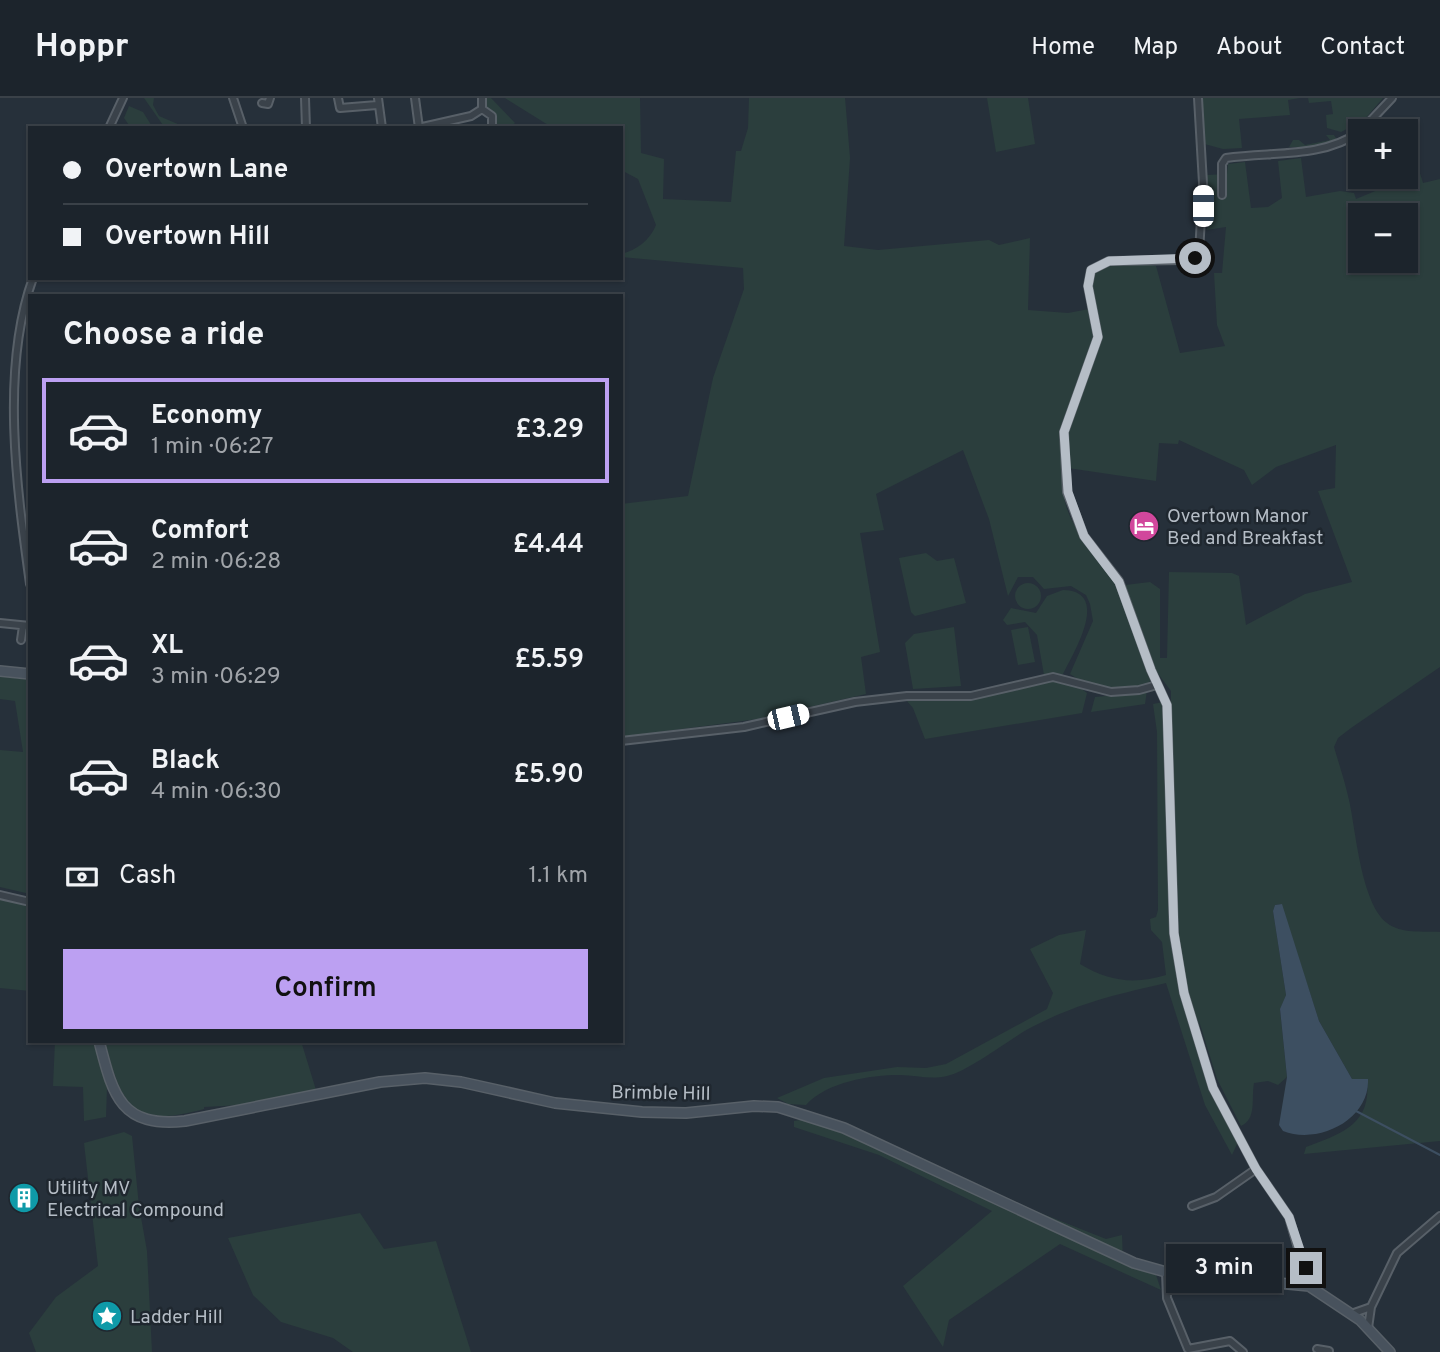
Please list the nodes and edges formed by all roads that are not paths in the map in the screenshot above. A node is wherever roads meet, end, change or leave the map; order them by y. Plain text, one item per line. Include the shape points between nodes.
1 (123, 98) edge
2 (233, 98) edge
3 (270, 98) edge
4 (305, 98) edge
5 (338, 98) edge
6 (415, 98) edge
7 (482, 98) edge
8 (1198, 98) edge
9 (1392, 98) edge
10 (377, 102) edge
11 (262, 103) dead end
12 (482, 109) junction
13 (1373, 119) edge
14 (111, 126) edge
15 (242, 126) edge
16 (306, 126) edge
17 (382, 126) edge
18 (418, 126) edge
19 (427, 126) edge
20 (492, 126) edge
21 (1348, 138) edge
22 (1222, 195) dead end
23 (32, 280) edge
24 (28, 571) edge
25 (0, 623) edge
26 (26, 626) edge
27 (21, 640) dead end
28 (0, 671) edge
29 (28, 674) edge
30 (1157, 685) junction
31 (623, 741) edge
32 (0, 895) edge
33 (28, 902) edge
34 (100, 1043) edge
35 (1256, 1169) junction
36 (1192, 1206) dead end
37 (1440, 1216) edge
38 (1166, 1272) junction
39 (1309, 1286) junction
40 (1371, 1307) junction
41 (1352, 1314) junction
42 (1368, 1328) junction
43 (1317, 1348) edge
44 (1188, 1351) edge
45 (1329, 1351) edge
46 (1243, 1352) edge
47 (1390, 1352) edge

1 - 14 street
2 - 15 street
3 - 11 street via 268,104
4 - 16 street
5 - 10 street via 340,108
6 - 18 street
7 - 12 street
8 - 30 street via 1203,174 1199,253 1184,260 1109,261 1091,270 1088,286 1098,337 1063,441 1068,492 1078,523 1119,582
9 - 13 street
10 - 17 street
12 - 19 street
12 - 20 street via 492,116
21 - 22 street via 1312,150 1226,158
23 - 24 street via 16,342 13,433
25 - 26 street
26 - 27 street
28 - 29 main road
30 - 31 street via 1111,692 1053,677 971,696 855,702 744,727
30 - 35 street via 1168,712 1173,913 1182,985 1211,1081
32 - 33 street
34 - 38 main road, Brimble Hill via 118,1098 136,1117 152,1122 185,1121 380,1082 425,1078 555,1103 631,1111 685,1114 754,1106 779,1108 844,1128 1100,1248
35 - 36 street
35 - 39 street via 1289,1217
37 - 40 street via 1397,1253
38 - 39 main road, Brimble Hill
38 - 44 street via 1167,1298
39 - 41 main road
40 - 41 street
40 - 42 street
41 - 42 main road
42 - 47 main road
43 - 45 street
44 - 46 street via 1230,1340

